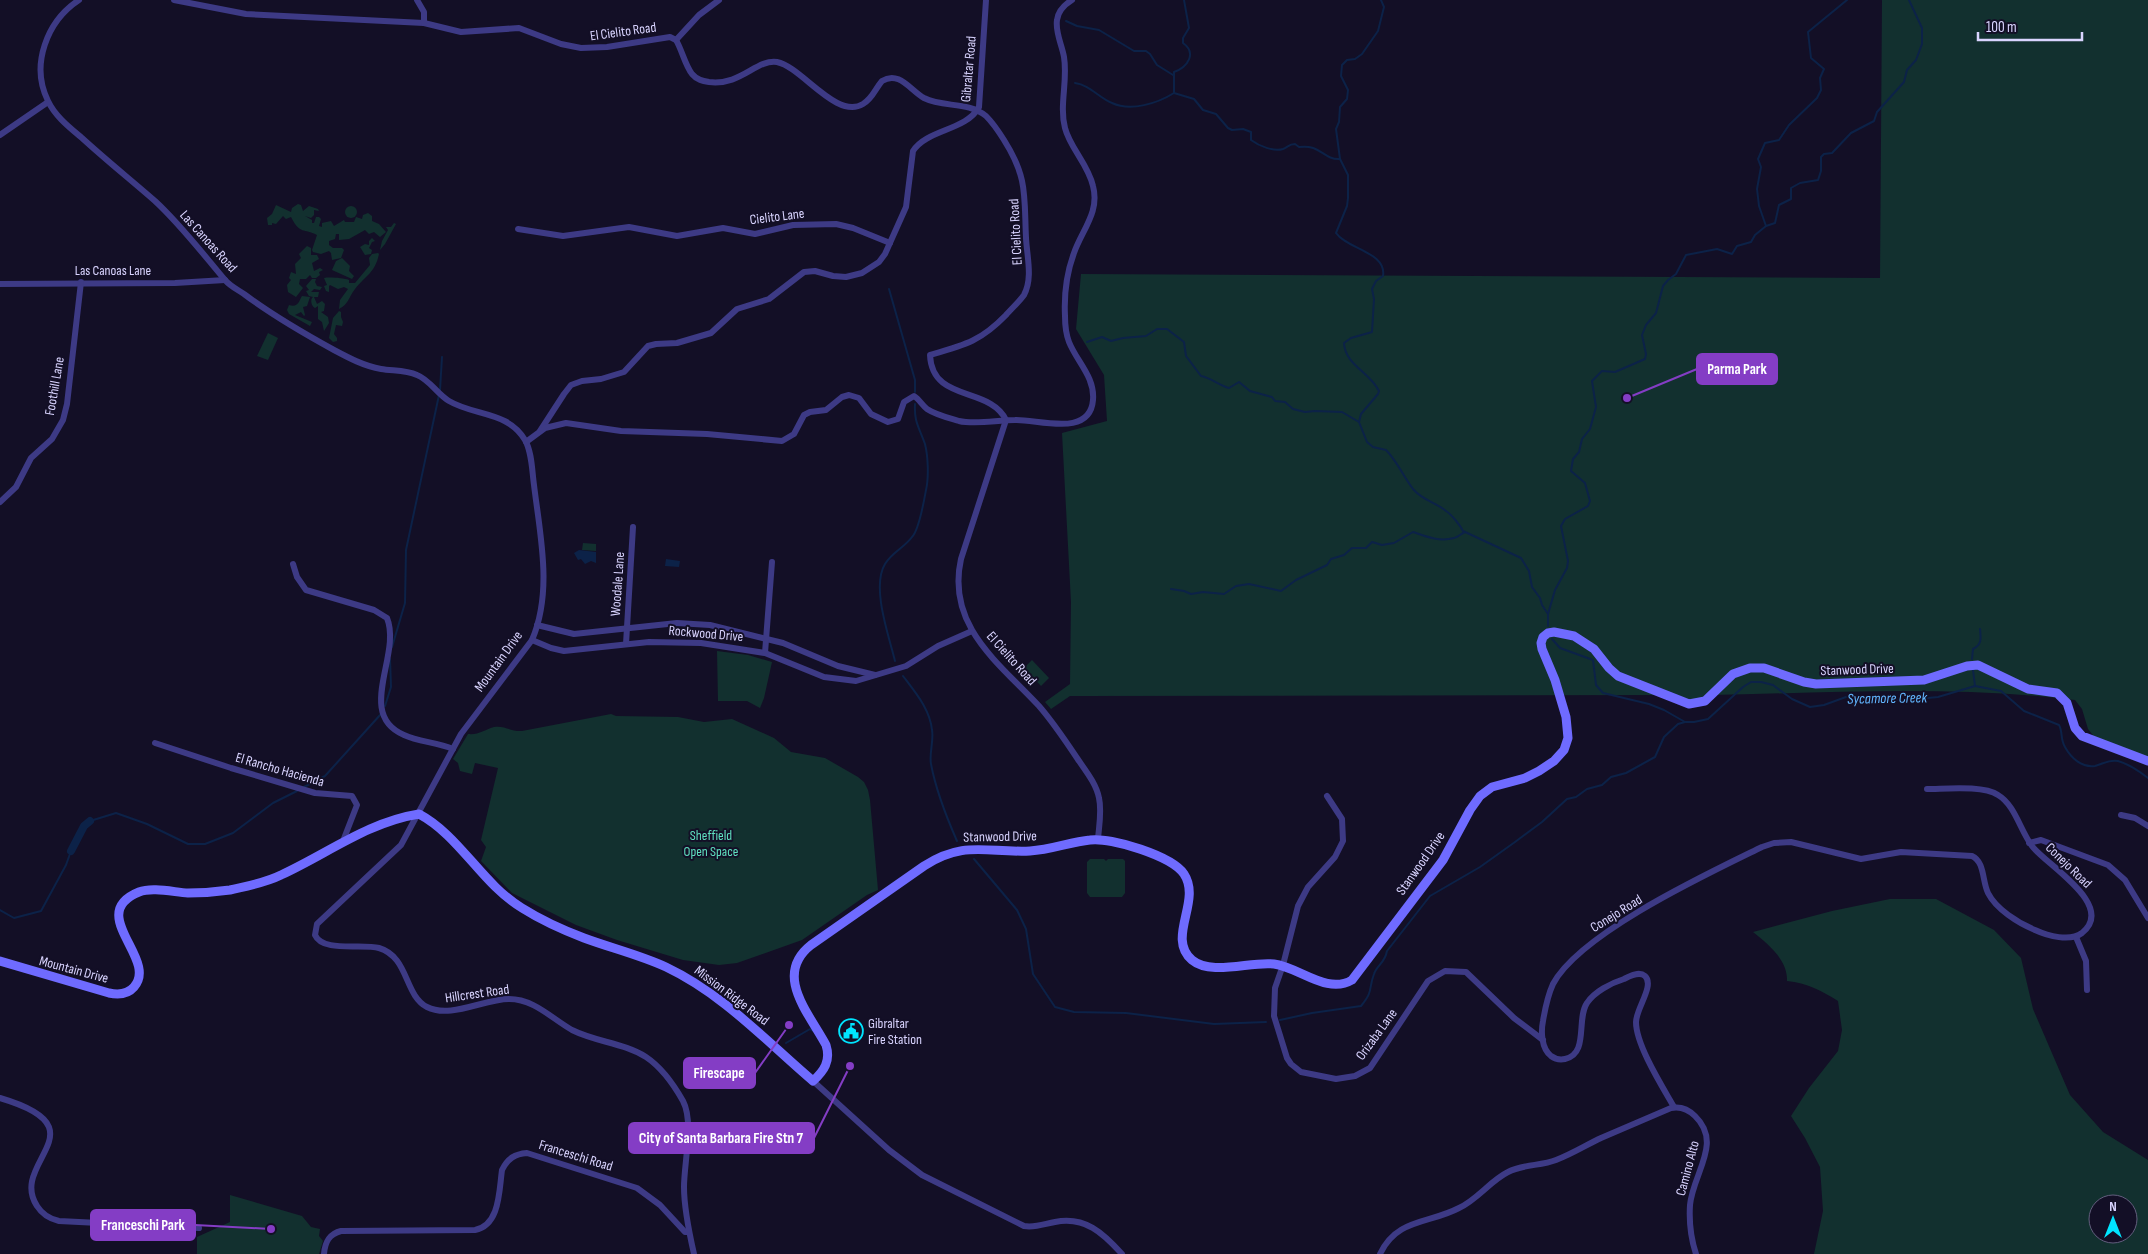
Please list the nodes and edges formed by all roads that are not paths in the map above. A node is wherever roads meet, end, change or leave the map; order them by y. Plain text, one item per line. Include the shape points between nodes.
1 (79, 0) edge
2 (174, 0) edge
3 (417, 0) edge
4 (719, 0) edge
5 (986, 0) edge
6 (1072, 0) edge
7 (424, 23) junction
8 (676, 40) junction
9 (48, 102) junction
10 (977, 110) junction
11 (0, 135) edge
12 (518, 228) dead end
13 (890, 243) junction
14 (225, 280) junction
15 (81, 282) junction
16 (0, 284) edge
17 (1006, 420) junction
18 (540, 432) junction
19 (526, 442) junction
20 (0, 502) edge
21 (633, 527) dead end
22 (772, 562) dead end
23 (293, 564) dead end
24 (538, 625) junction
25 (626, 628) junction
26 (972, 631) junction
27 (767, 638) junction
28 (532, 640) junction
29 (626, 644) junction
30 (765, 653) junction
31 (875, 675) junction
32 (155, 743) dead end
33 (453, 749) junction
34 (2148, 761) edge
35 (1927, 789) dead end
36 (1327, 796) dead end
37 (419, 814) junction
38 (2121, 815) dead end
39 (2148, 826) edge
40 (1098, 839) junction
41 (343, 841) junction
42 (2029, 842) junction
43 (2148, 918) edge
44 (2076, 937) junction
45 (0, 961) edge
46 (1283, 966) junction
47 (2087, 990) dead end
48 (1543, 1040) junction
49 (813, 1081) junction
50 (0, 1098) edge
51 (1674, 1107) junction
52 (200, 1228) dead end
53 (689, 1232) junction
54 (324, 1254) edge
55 (694, 1254) edge
56 (1122, 1254) edge
57 (1380, 1254) edge
58 (1696, 1254) edge

1 - 9 street, Las Canoas Road via 66,10 42,50 42,80
2 - 7 street via 273,17
3 - 7 street via 424,12
4 - 8 street via 699,15
5 - 10 street, Gibraltar Road via 981,99
6 - 17 street via 1061,9 1057,20 1065,66 1064,121 1066,132 1089,173 1095,198 1091,217 1071,261 1065,320 1070,343 1092,385 1093,402 1088,414 1075,422 1054,424
7 - 8 street, El Cielito Road via 461,32 519,28 561,44 592,49 659,38
8 - 10 street, El Cielito Road via 691,73 705,81 728,82 759,65 778,62 794,69 818,92 843,104 863,104 882,81 893,77 926,99
9 - 11 street
9 - 14 street, Las Canoas Road via 61,119 180,226
10 - 13 street, Gibraltar Road via 913,151 906,207
10 - 17 street, El Cielito Road via 999,132 1023,178 1028,284 1018,302 986,334 970,343 930,355 931,368 938,380 998,408
12 - 13 street, Cielito Lane via 563,236 629,227 677,236 723,228 755,234 793,225 836,224
13 - 18 street, Gibraltar Road via 879,262 862,273 840,277 815,271 804,272 769,299 737,309 711,333 678,343 652,345 641,352 624,372 574,384 566,390
14 - 15 street, Las Canoas Lane
14 - 19 street, Las Canoas Road via 254,302 332,348 371,367 420,376 456,405 505,421
15 - 16 street, Las Canoas Lane
15 - 20 street, Foothill Lane via 67,404 62,420 52,439 31,458 11,494
17 - 18 street via 960,421 930,411 914,396 904,402 898,419 888,422 871,414 859,398 849,395 826,410 804,415 794,434 782,441 613,430 566,423 549,426
17 - 26 street, El Cielito Road via 960,566 960,595
18 - 19 street
19 - 24 street, Mountain Drive via 542,555
21 - 25 street, Woodale Lane
22 - 27 street
23 - 33 street via 297,578 306,590 374,610 387,618 391,632 390,648 380,703 386,720 403,735
24 - 25 street, Rockwood Drive via 574,634
24 - 28 street, Mountain Drive
25 - 27 street, Rockwood Drive via 694,623
25 - 29 street, Woodale Lane
26 - 31 street, Rockwood Drive via 938,646 906,666
26 - 40 street, El Cielito Road via 990,656 1043,710 1090,777 1101,807
27 - 30 street
27 - 31 street, Rockwood Drive via 838,666
28 - 29 street, Rockwood Drive via 564,650
28 - 33 street, Mountain Drive via 470,720
29 - 30 street, Rockwood Drive via 691,642
30 - 31 street, Rockwood Drive via 831,679 856,681
32 - 41 street, El Rancho Hacienda via 314,793 352,796 357,805
33 - 37 street, Mountain Drive
34 - 46 main road, Stanwood Drive via 2082,736 2074,726 2067,703 2057,693 2028,689 1978,665 1924,680 1816,684 1764,668 1750,668 1733,674 1705,701 1689,704 1618,676 1588,644 1568,634 1552,632 1543,637 1542,646 1566,717 1568,738 1561,754 1532,775 1492,787 1480,796 1443,860 1352,980 1341,985 1328,984
35 - 42 street via 1985,790 1998,795 2008,804
36 - 46 street, Orizaba Lane via 1342,819 1343,841 1335,857 1304,893 1292,922
37 - 41 main road, Mountain Drive via 405,816
37 - 49 main road, Mission Ridge Road via 437,825 515,904 582,938 651,961 681,975 745,1021
37 - 53 street, Hillcrest Road via 401,845 317,924 317,939 328,945 370,946 386,950 404,971 417,999 432,1009 466,1007 502,999 525,1001 573,1030 629,1048 654,1063 686,1108 684,1186
38 - 39 street via 2135,818
40 - 46 main road, Stanwood Drive via 1157,856 1182,872 1188,882 1189,894 1182,940 1194,961 1210,967
40 - 49 main road, Stanwood Drive via 1036,850 969,849 947,853 806,949 795,964 794,983 828,1054 825,1069
41 - 45 main road, Mountain Drive via 281,875 252,885 209,892 144,890 130,897 122,907 119,921 139,969 137,982 126,993 109,993
42 - 43 street, Conejo Road via 2040,840 2108,865 2125,880
42 - 44 street, Conejo Road via 2076,885 2089,906 2090,923
44 - 47 street via 2086,961
44 - 48 street, Conejo Road via 2038,932 2015,919 1992,900 1984,885 1980,864 1972,856 1901,852 1861,859 1799,843 1774,843 1762,846 1674,892 1586,948 1554,984 1544,1016
46 - 48 street, Orizaba Lane via 1274,993 1274,1016 1288,1058 1301,1072 1336,1079 1355,1076 1370,1068 1428,981 1450,970 1466,972 1514,1018
48 - 51 street via 1544,1048 1552,1057 1562,1060 1573,1056 1579,1044 1583,1010 1591,998 1619,980 1635,974 1643,975 1649,987 1637,1014 1637,1030
49 - 56 street, Mission Ridge Road via 889,1150 939,1185 1024,1226 1061,1221 1085,1223 1102,1233
50 - 52 street via 31,1110 50,1127 50,1143 32,1175 31,1187 34,1202 50,1218
51 - 57 street via 1558,1160 1514,1169 1458,1209 1399,1230
51 - 58 street, Camino Alto via 1691,1112 1705,1128 1708,1137 1690,1205
53 - 54 street, Franceschi Road via 685,1232 660,1204 637,1188 527,1153 505,1163 494,1214 482,1228 341,1231 328,1239
53 - 55 street, Hillcrest Road

